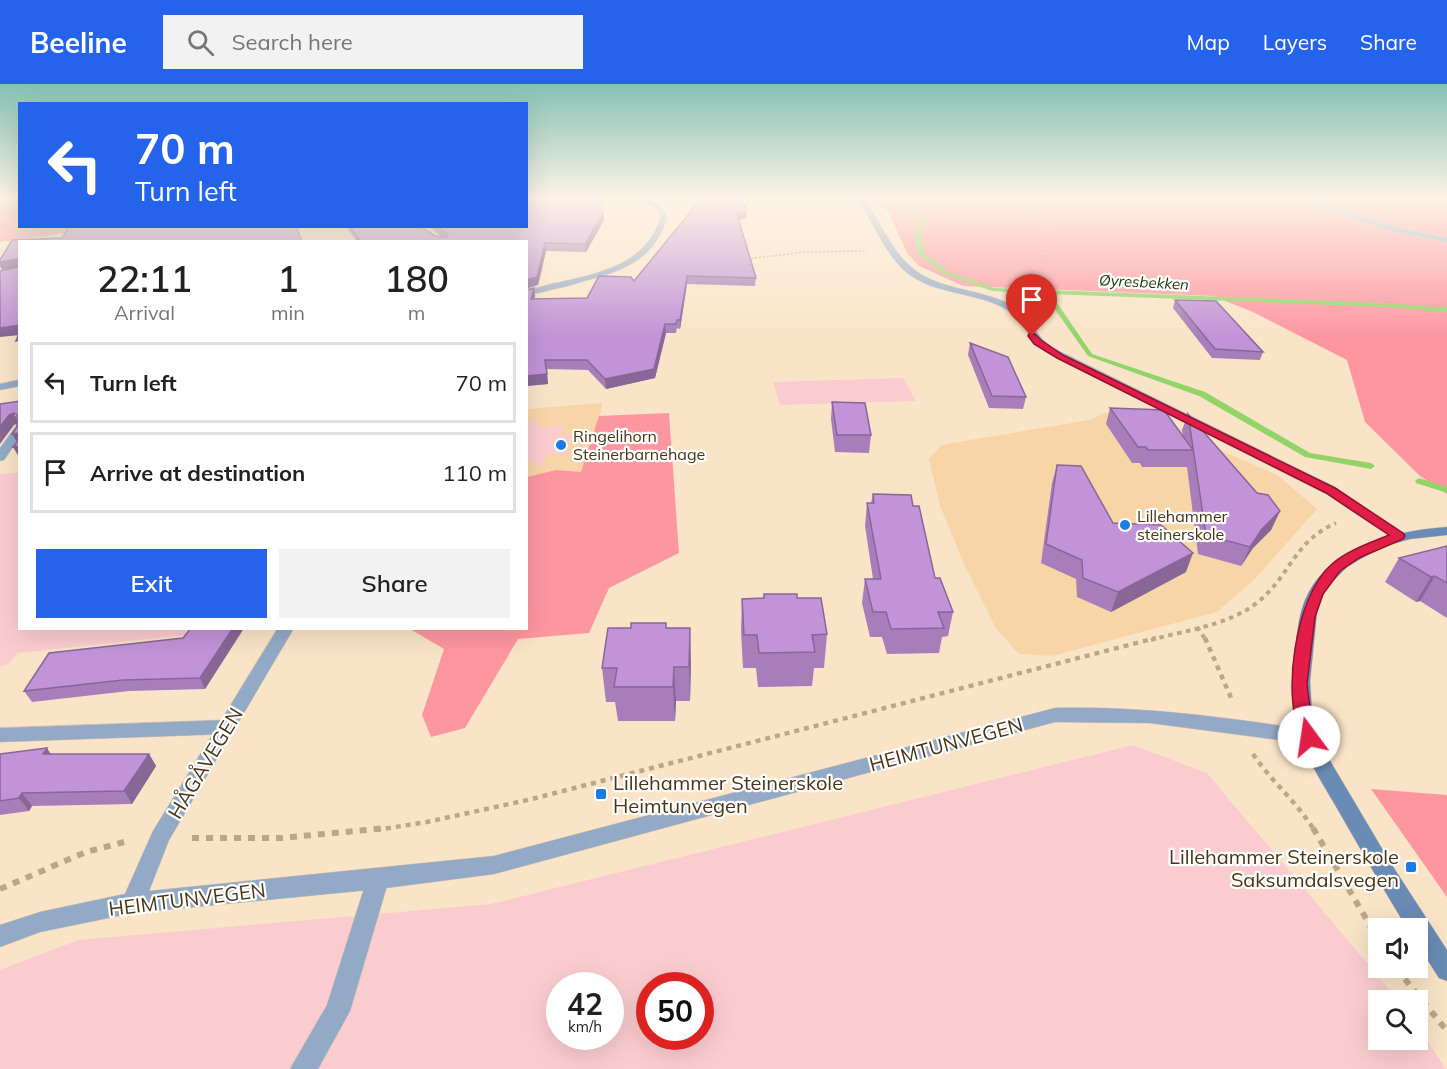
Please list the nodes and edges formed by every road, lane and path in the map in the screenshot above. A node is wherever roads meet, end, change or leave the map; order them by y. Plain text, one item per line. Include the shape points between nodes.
1 (649, 245) edge
2 (888, 245) edge
3 (1048, 245) edge
4 (891, 251) junction
5 (746, 259) edge
6 (528, 293) edge
7 (990, 299) junction
8 (18, 383) edge
9 (0, 387) edge
10 (18, 431) edge
11 (0, 457) edge
12 (1369, 515) junction
13 (1447, 531) edge
14 (1399, 536) junction
15 (1197, 627) junction
16 (285, 630) edge
17 (1242, 726) junction
18 (227, 727) junction
19 (0, 735) edge
20 (1309, 737) junction
21 (160, 837) junction
22 (378, 879) junction
23 (0, 890) edge
24 (133, 903) junction
25 (1368, 922) edge
26 (0, 936) edge
27 (1447, 970) edge
28 (1404, 978) edge
29 (1447, 1031) edge
30 (303, 1069) edge

1 - 6 street via 644,255 595,276
2 - 4 street
3 - 7 path via 1040,267
4 - 5 path via 805,252
4 - 7 street via 922,278
7 - 12 street via 1020,315 1038,342 1060,357 1275,461
8 - 9 street
10 - 11 street
12 - 14 street
12 - 15 path via 1325,527 1298,549 1253,607
13 - 14 main road
14 - 20 main road via 1354,555 1335,568 1317,593 1308,617 1299,684
15 - 17 path via 1209,644
15 - 21 path via 1022,675 426,822 263,839
16 - 18 street, HÅGÅVEGEN
17 - 20 street, HEIMTUNVEGEN
17 - 22 street, HEIMTUNVEGEN via 1122,714 1055,715 494,865
17 - 25 path via 1258,764 1304,813
18 - 19 street
18 - 21 street, HÅGÅVEGEN
20 - 27 main road via 1357,825
21 - 23 path via 117,842 86,852
21 - 24 street, HÅGÅVEGEN
22 - 24 street, HEIMTUNVEGEN
22 - 30 street via 338,1011
24 - 26 street, HEIMTUNVEGEN via 40,922
28 - 29 path

